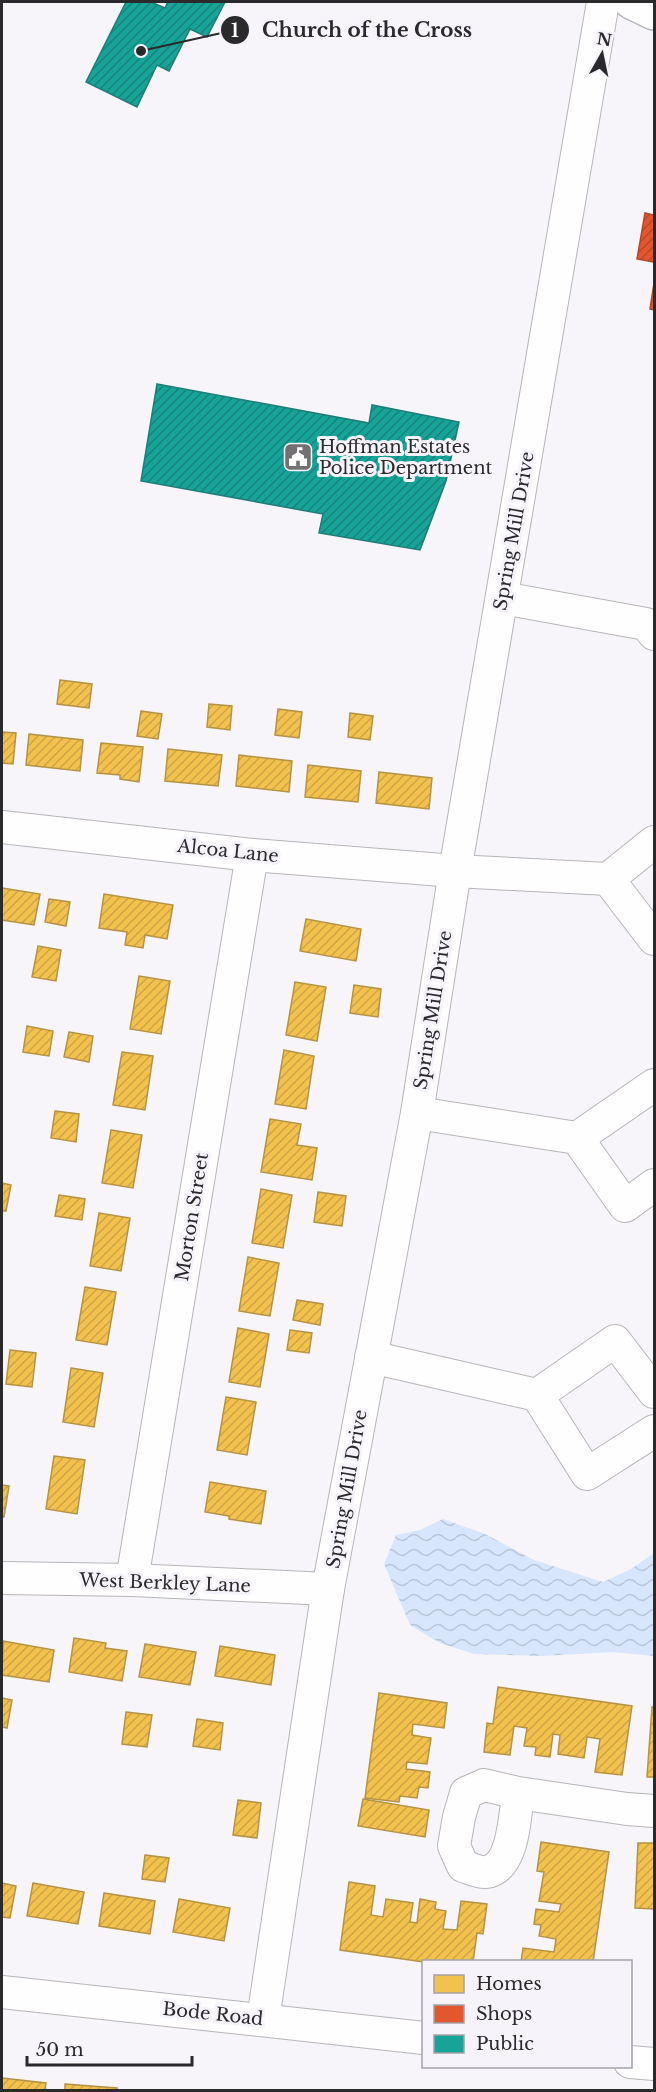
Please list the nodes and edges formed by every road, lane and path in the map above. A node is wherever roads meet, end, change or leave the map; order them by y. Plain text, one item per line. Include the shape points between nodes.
1 (603, 2) edge
2 (631, 2) edge
3 (654, 13) edge
4 (502, 598) junction
5 (652, 625) edge
6 (2, 826) edge
7 (654, 842) edge
8 (252, 855) junction
9 (455, 871) junction
10 (608, 879) junction
11 (654, 939) edge
12 (654, 1085) edge
13 (417, 1113) junction
14 (577, 1138) junction
15 (654, 1185) edge
16 (371, 1358) junction
17 (654, 1392) edge
18 (537, 1395) junction
19 (654, 1431) edge
20 (2, 1578) edge
21 (132, 1580) junction
22 (328, 1589) junction
23 (518, 1792) dead end
24 (654, 1811) edge
25 (2, 1992) edge
26 (263, 2019) junction
27 (422, 2038) edge
28 (632, 2062) edge
29 (654, 2064) edge

1 - 4 street, Spring Mill Drive
2 - 3 main road
4 - 5 street
4 - 9 street, Spring Mill Drive
6 - 8 street, Alcoa Lane
7 - 10 street
8 - 9 street, Alcoa Lane
8 - 21 street, Morton Street
9 - 10 street, Alcoa Lane
9 - 13 street, Spring Mill Drive
10 - 11 street
12 - 14 street
13 - 14 street
13 - 16 street, Spring Mill Drive
14 - 15 street via 626,1206
16 - 18 street
16 - 22 street, Spring Mill Drive
17 - 18 street via 615,1341
18 - 19 street via 587,1474
20 - 21 street, West Berkley Lane
21 - 22 street, West Berkley Lane
22 - 26 street, Spring Mill Drive
23 - 24 street
25 - 26 street, Bode Road
26 - 27 street, Bode Road
28 - 29 street

